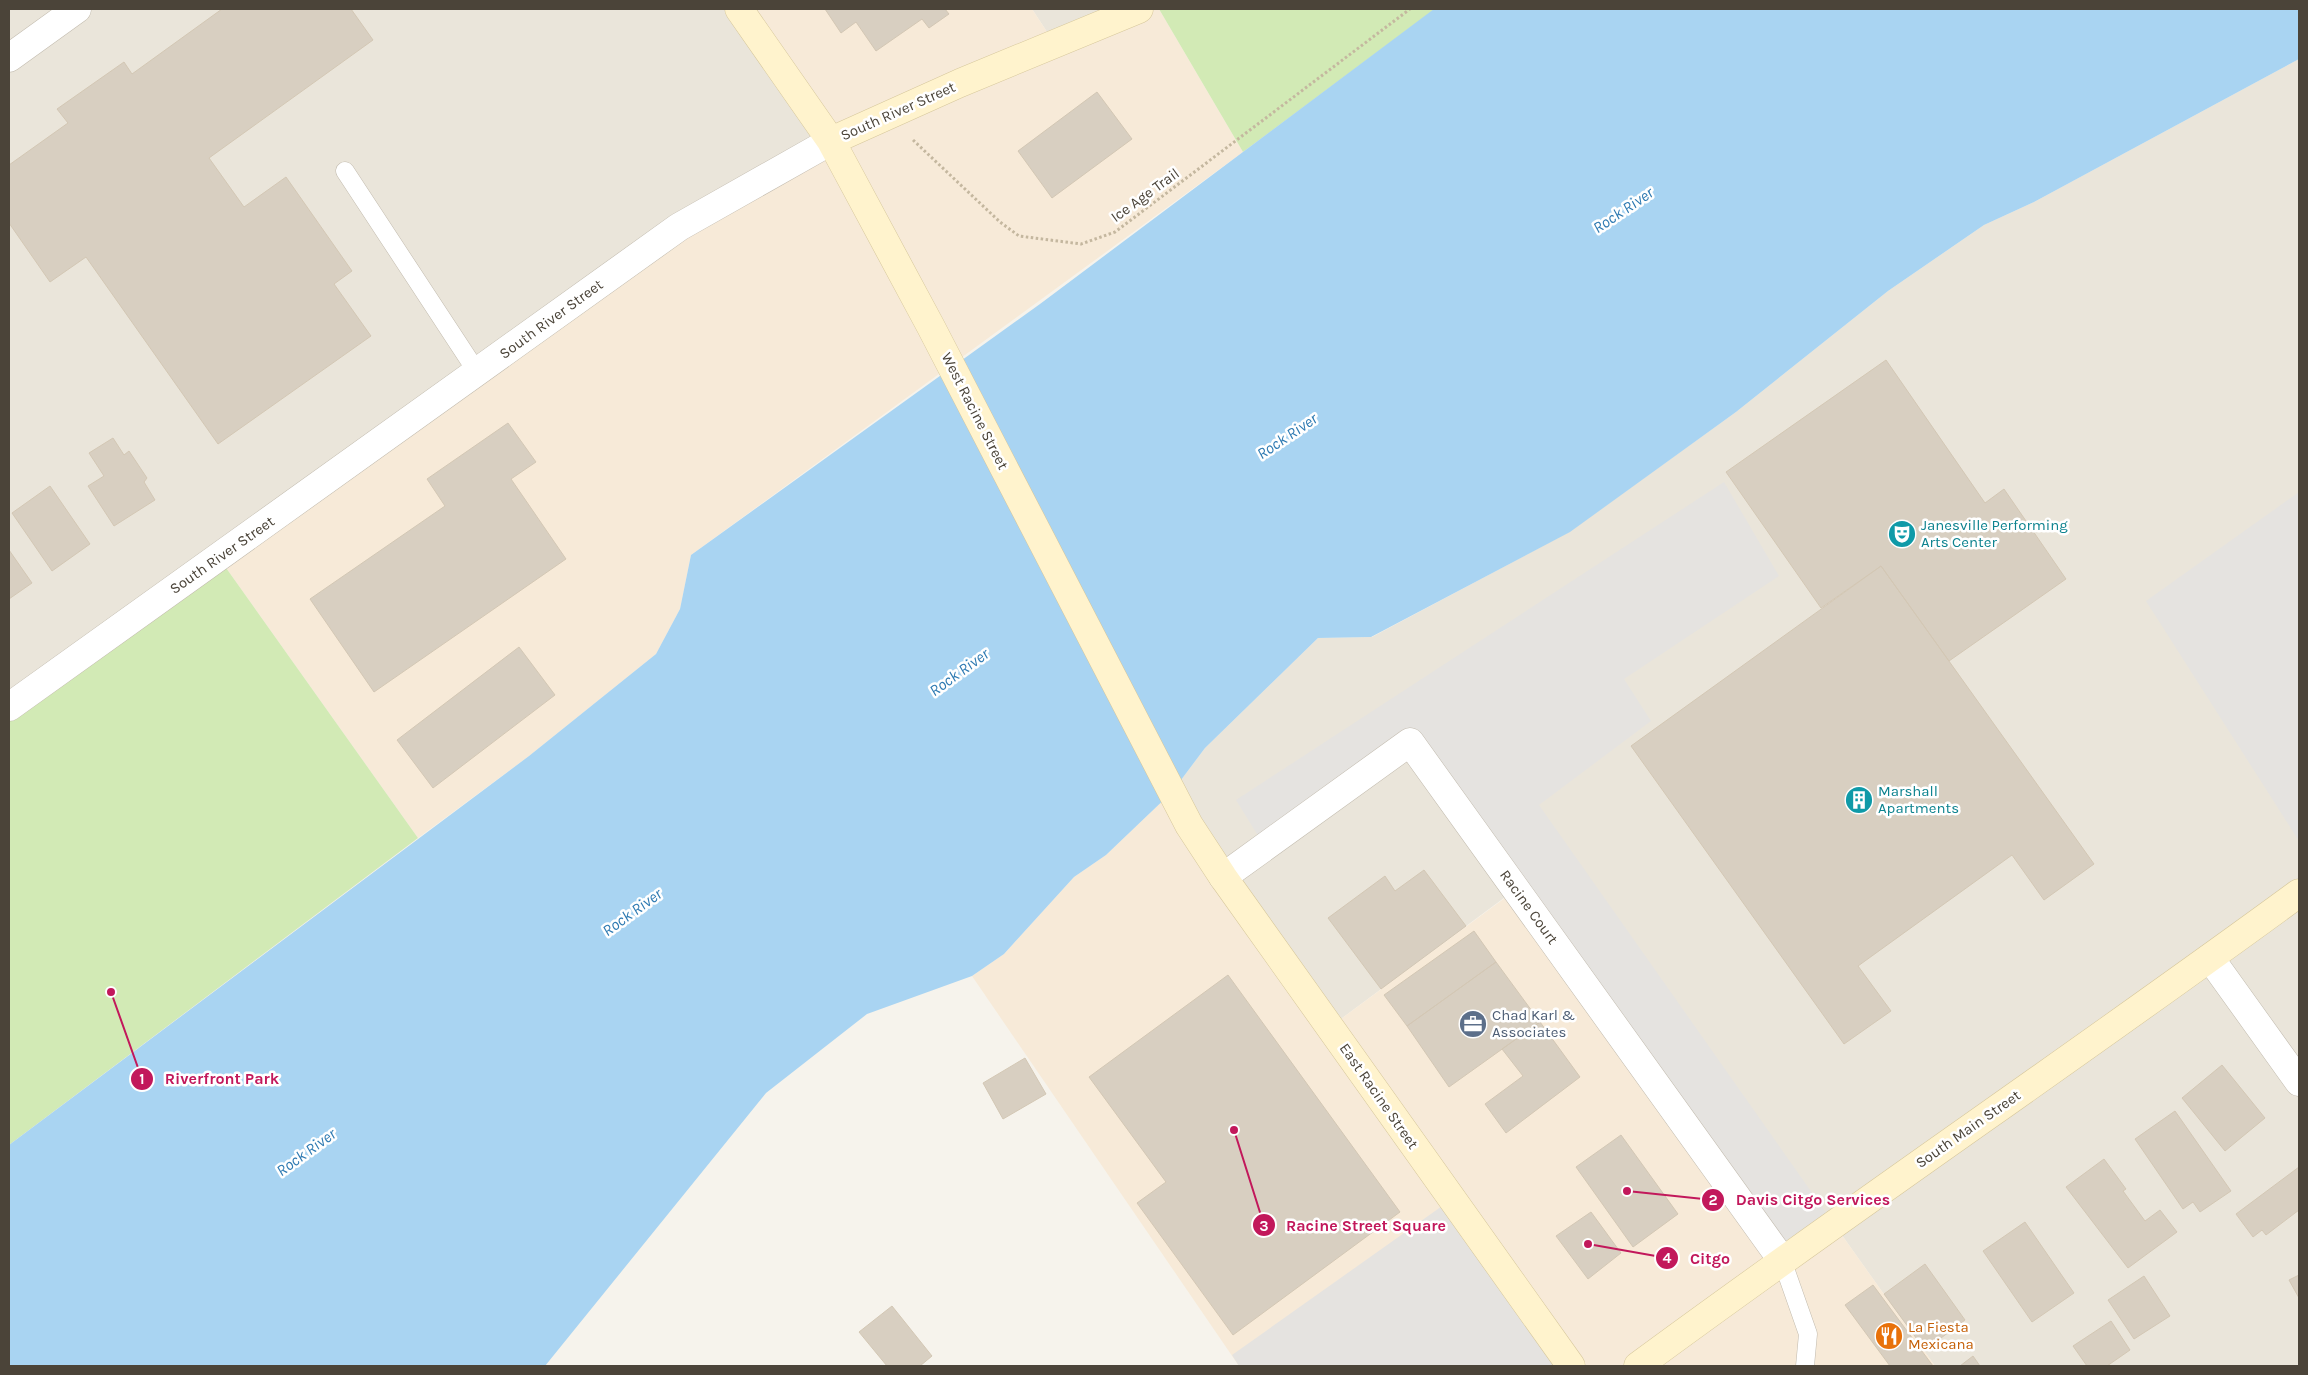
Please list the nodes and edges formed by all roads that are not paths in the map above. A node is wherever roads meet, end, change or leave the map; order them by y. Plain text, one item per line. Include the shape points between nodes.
1 (77, 9) edge
2 (739, 9) edge
3 (1139, 9) edge
4 (9, 58) edge
5 (831, 141) junction
6 (345, 171) dead end
7 (477, 372) junction
8 (9, 707) edge
9 (1190, 825) joint
10 (1223, 877) junction
11 (2299, 893) edge
12 (2210, 958) junction
13 (2299, 1082) edge
14 (1782, 1260) junction
15 (1571, 1366) edge
16 (1638, 1366) edge
17 (1805, 1366) edge

1 - 4 street
2 - 5 main road, West Racine Street
3 - 5 main road, South River Street
5 - 7 street, South River Street via 678,227
5 - 9 main road, West Racine Street
6 - 7 lane
7 - 8 street, South River Street
9 - 10 main road, East Racine Street
10 - 14 street, Racine Court via 1410,742
10 - 15 main road, East Racine Street
11 - 12 main road, South Main Street
12 - 13 street
12 - 14 main road, South Main Street
14 - 16 main road, South Main Street
14 - 17 lane via 1808,1334

